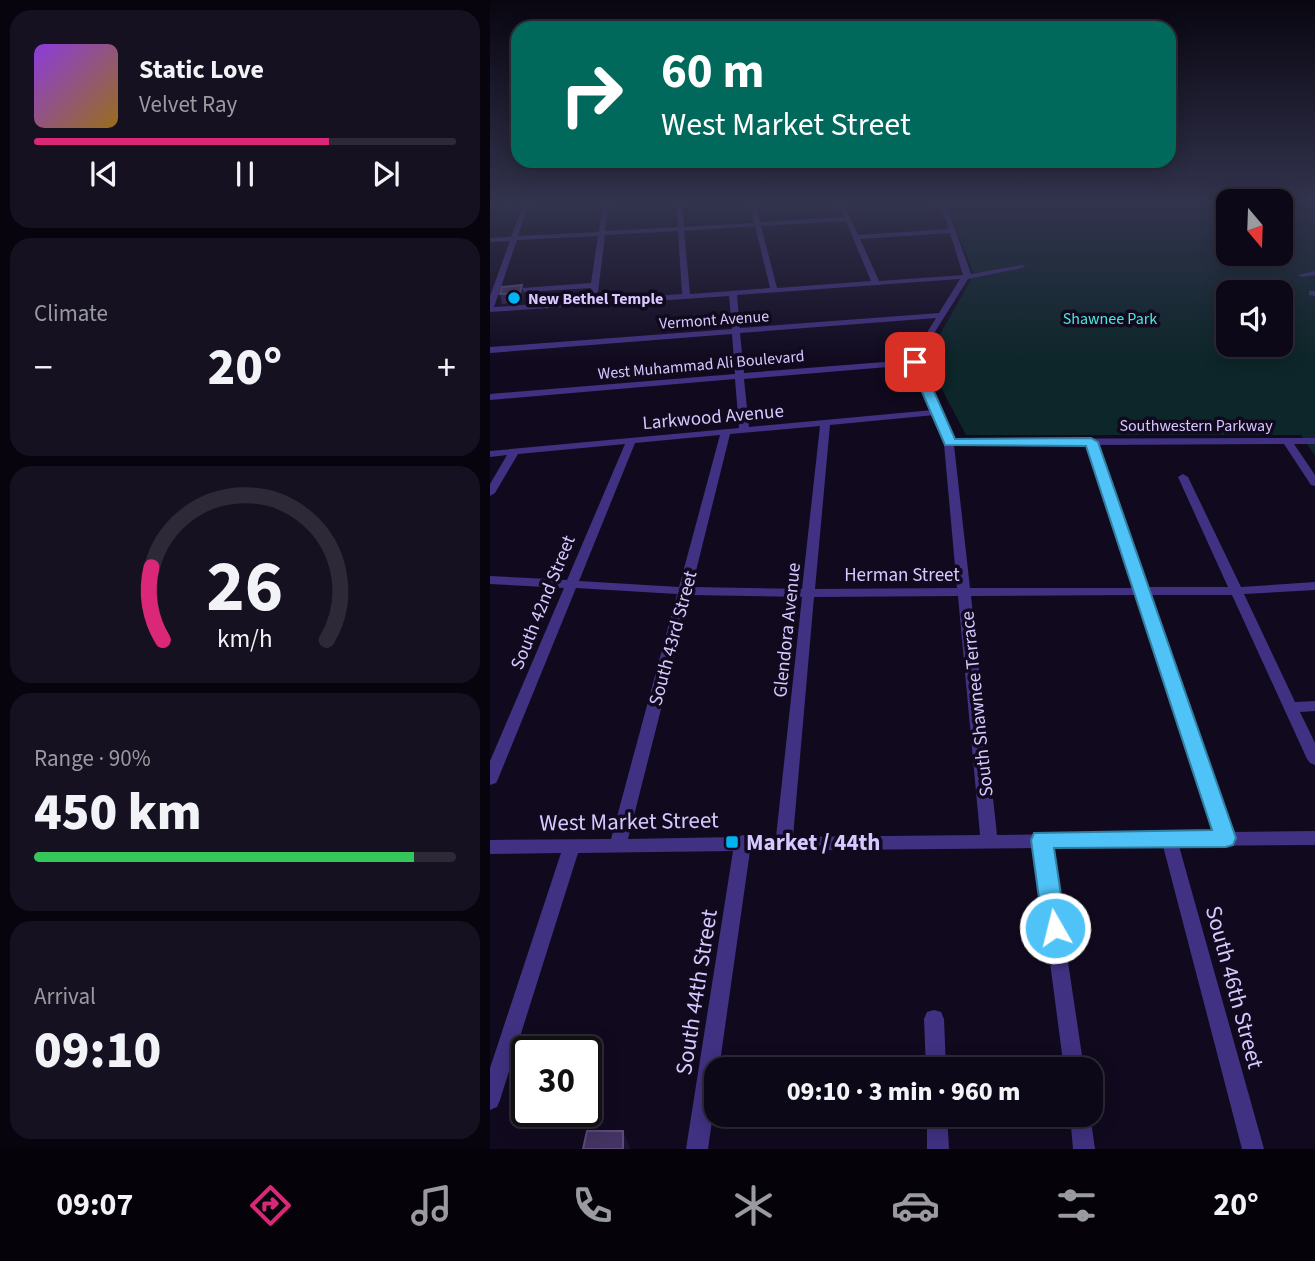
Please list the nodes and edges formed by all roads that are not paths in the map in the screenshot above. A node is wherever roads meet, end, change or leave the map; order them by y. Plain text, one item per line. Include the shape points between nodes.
1 (508, 255) edge
2 (599, 255) edge
3 (683, 255) edge
4 (765, 255) edge
5 (864, 255) edge
6 (959, 255) edge
7 (1022, 267) dead end
8 (1315, 273) edge
9 (998, 274) junction
10 (1302, 275) dead end
11 (965, 277) junction
12 (1018, 277) dead end
13 (876, 283) junction
14 (595, 285) junction
15 (774, 290) junction
16 (493, 292) edge
17 (733, 293) junction
18 (685, 296) junction
19 (592, 303) junction
20 (490, 309) edge
21 (941, 315) junction
22 (736, 331) junction
23 (490, 350) edge
24 (915, 362) junction
25 (740, 376) junction
26 (490, 397) edge
27 (939, 412) junction
28 (825, 423) junction
29 (744, 430) junction
30 (726, 432) junction
31 (631, 441) junction
32 (1287, 441) junction
33 (1315, 441) edge
34 (1091, 442) junction
35 (949, 443) junction
36 (515, 451) junction
37 (490, 454) edge
38 (1183, 477) dead end
39 (1315, 483) edge
40 (490, 493) edge
41 (490, 580) edge
42 (571, 584) junction
43 (1315, 586) edge
44 (684, 591) junction
45 (1142, 591) junction
46 (1236, 591) junction
47 (965, 592) junction
48 (809, 593) junction
49 (1315, 706) edge
50 (1290, 707) junction
51 (1315, 759) edge
52 (490, 779) edge
53 (1226, 838) junction
54 (1315, 838) edge
55 (1169, 839) junction
56 (989, 840) junction
57 (1042, 840) junction
58 (784, 841) junction
59 (743, 842) junction
60 (618, 844) junction
61 (572, 845) junction
62 (490, 847) edge
63 (934, 1019) dead end
64 (936, 1057) edge
65 (1072, 1057) edge
66 (490, 1100) edge
67 (937, 1127) edge
68 (1081, 1127) edge
69 (697, 1149) edge
70 (938, 1149) edge
71 (1084, 1149) edge
72 (1253, 1149) edge

1 - 16 street
2 - 14 street
3 - 18 street
4 - 15 street
5 - 13 street
6 - 11 street
7 - 9 street
8 - 10 street
9 - 11 street
9 - 12 street
11 - 13 street
11 - 21 street
13 - 15 street
14 - 16 street
14 - 19 street
15 - 17 street
16 - 20 street
17 - 18 street
17 - 22 street
18 - 19 street
19 - 20 street
21 - 22 street, Vermont Avenue
21 - 24 street
22 - 23 street, Vermont Avenue
22 - 25 street
24 - 25 street, West Muhammad Ali Boulevard
24 - 27 street
25 - 26 street, West Muhammad Ali Boulevard
25 - 29 street
27 - 28 street, Larkwood Avenue
27 - 35 street
28 - 29 street, Larkwood Avenue
28 - 48 street, Glendora Avenue
29 - 30 street, Larkwood Avenue
30 - 31 street, Larkwood Avenue
30 - 44 street, South 43rd Street
31 - 36 street, Larkwood Avenue
31 - 42 street, South 42nd Street
32 - 33 street
32 - 34 street, Southwestern Parkway
32 - 39 street, Southwestern Parkway
34 - 35 street, Southwestern Parkway
34 - 45 street
35 - 47 street, South Shawnee Terrace
36 - 37 street, Larkwood Avenue
36 - 40 street
38 - 46 street
41 - 42 street, Herman Street
42 - 44 street, Herman Street
42 - 52 street, South 42nd Street
43 - 46 street, Herman Street
44 - 48 street, Herman Street
44 - 60 street, South 43rd Street
45 - 46 street, Herman Street
45 - 47 street, Herman Street
45 - 53 street
46 - 50 street
47 - 48 street, Herman Street
47 - 56 street, South Shawnee Terrace
48 - 58 street, Glendora Avenue
49 - 50 street
50 - 51 street
53 - 54 street, West Market Street
53 - 55 street, West Market Street
55 - 57 street, West Market Street
55 - 72 street, South 46th Street
56 - 57 street, West Market Street
56 - 58 street, West Market Street
57 - 65 street
58 - 59 street, West Market Street
59 - 60 street, West Market Street
59 - 69 street, South 44th Street
60 - 61 street, West Market Street
61 - 62 street, West Market Street
61 - 66 street
63 - 64 street
67 - 70 street
68 - 71 street

